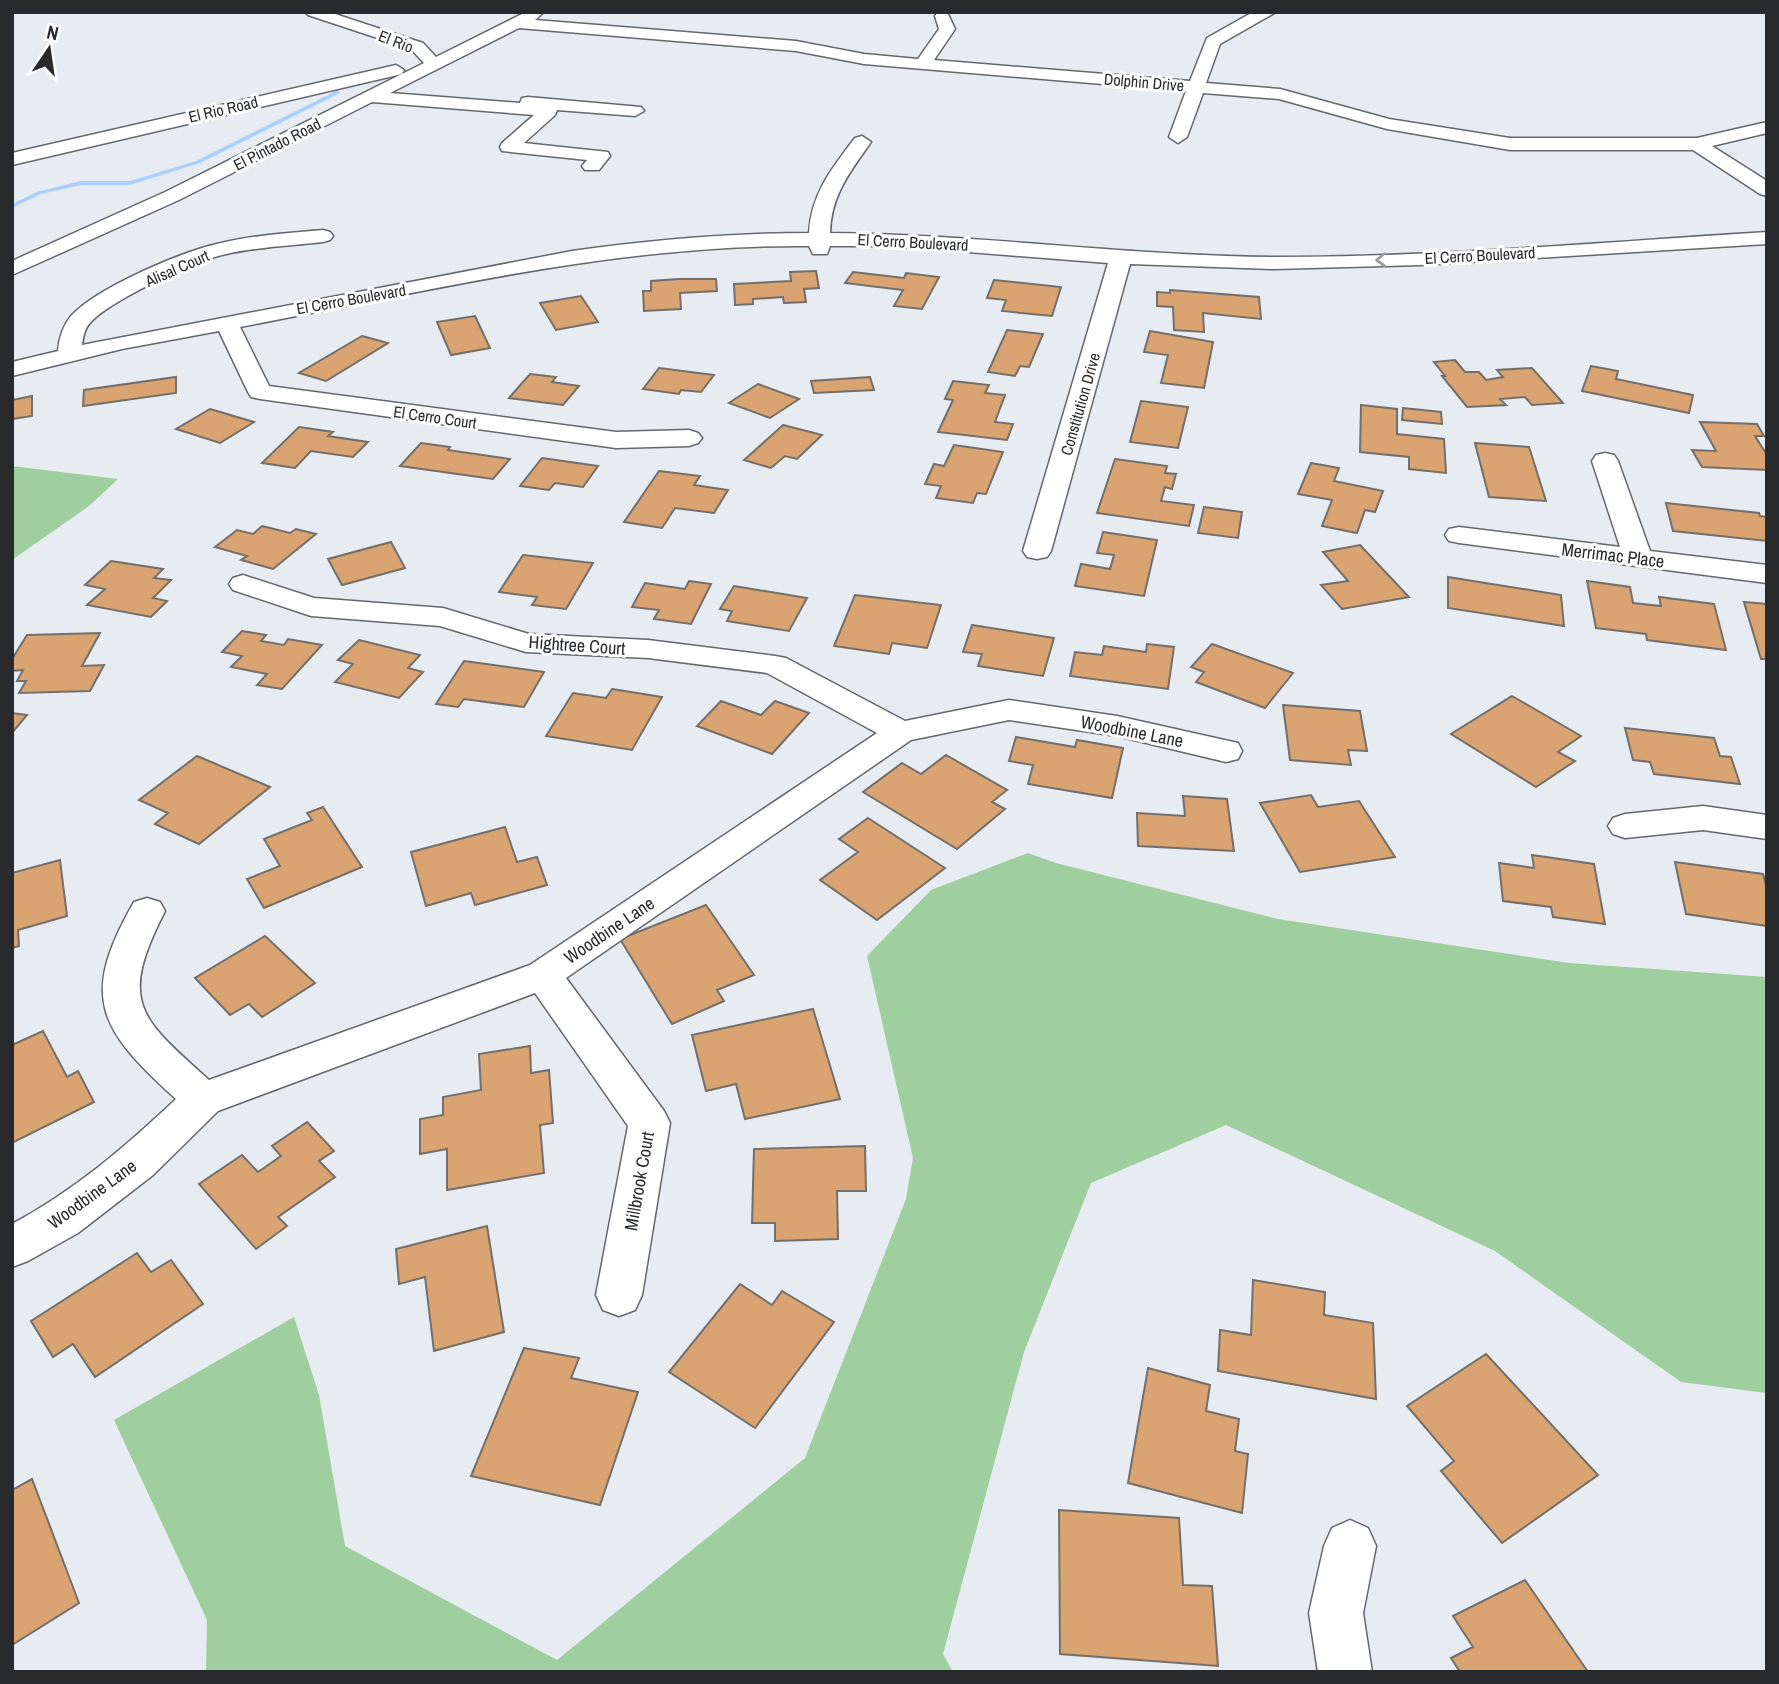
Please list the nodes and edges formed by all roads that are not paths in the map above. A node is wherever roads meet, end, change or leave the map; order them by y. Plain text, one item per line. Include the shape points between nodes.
1 (313, 12) edge
2 (357, 12) edge
3 (538, 12) edge
4 (1268, 12) edge
5 (943, 16) dead end
6 (332, 18) junction
7 (516, 23) junction
8 (923, 63) junction
9 (434, 65) junction
10 (1197, 87) junction
11 (377, 93) junction
12 (635, 111) dead end
13 (1767, 127) edge
14 (1178, 137) dead end
15 (862, 142) dead end
16 (1697, 144) junction
17 (12, 159) edge
18 (592, 166) dead end
19 (1767, 190) edge
20 (323, 236) dead end
21 (1767, 237) edge
22 (820, 244) junction
23 (1767, 254) edge
24 (1119, 264) junction
25 (12, 269) edge
26 (229, 329) junction
27 (70, 356) junction
28 (12, 369) edge
29 (689, 438) dead end
30 (1605, 461) dead end
31 (1459, 535) dead end
32 (1037, 551) dead end
33 (1638, 558) junction
34 (1767, 574) edge
35 (243, 584) dead end
36 (901, 732) junction
37 (1226, 751) dead end
38 (1625, 826) dead end
39 (1767, 827) edge
40 (147, 911) dead end
41 (542, 975) junction
42 (203, 1099) junction
43 (12, 1247) edge
44 (620, 1295) dead end
45 (1350, 1546) dead end
46 (1345, 1672) edge

1 - 6 street, El Rio
2 - 6 street
3 - 7 street, El Pintado Road
4 - 10 street via 1213,41
5 - 8 street via 947,29
6 - 9 street, El Rio via 416,46
7 - 8 street, Dolphin Drive via 796,46 864,59
7 - 9 street, El Pintado Road
8 - 10 street, Dolphin Drive
9 - 11 street, El Pintado Road
9 - 17 street, El Rio Road via 386,71
10 - 14 street
10 - 16 street, Dolphin Drive via 1280,93 1387,124 1510,144
11 - 12 street
11 - 18 street via 549,111 509,147 601,156
11 - 25 street, El Pintado Road via 172,196
13 - 16 street, Dolphin Drive
15 - 22 street via 823,200
16 - 19 street
20 - 27 street, Alisal Court via 205,253 170,269 81,319 70,337
21 -> 24 street, El Cerro Boulevard via 1394,260
22 - 24 street, El Cerro Boulevard
22 - 26 street, El Cerro Boulevard via 727,240 653,246
23 - 24 street, El Cerro Boulevard via 1412,275 1288,277
24 - 32 street, Constitution Drive
26 - 27 street, El Cerro Boulevard via 122,342
26 - 29 street, El Cerro Court via 260,392 617,440
27 - 28 street, El Cerro Boulevard
30 - 33 street
31 - 33 street, Merrimac Place
33 - 34 street, Merrimac Place
35 - 36 street, Hightree Court via 311,607 443,617 526,643 648,649 775,665
36 - 37 street, Woodbine Lane via 1009,710 1117,726
36 - 41 street, Woodbine Lane
38 - 39 street via 1703,817
40 - 42 street via 129,944 122,982 123,1010 137,1034
41 - 42 street, Woodbine Lane
41 - 44 street, Millbrook Court via 649,1123
42 - 43 street, Woodbine Lane via 138,1162 62,1219
45 - 46 street via 1336,1613

